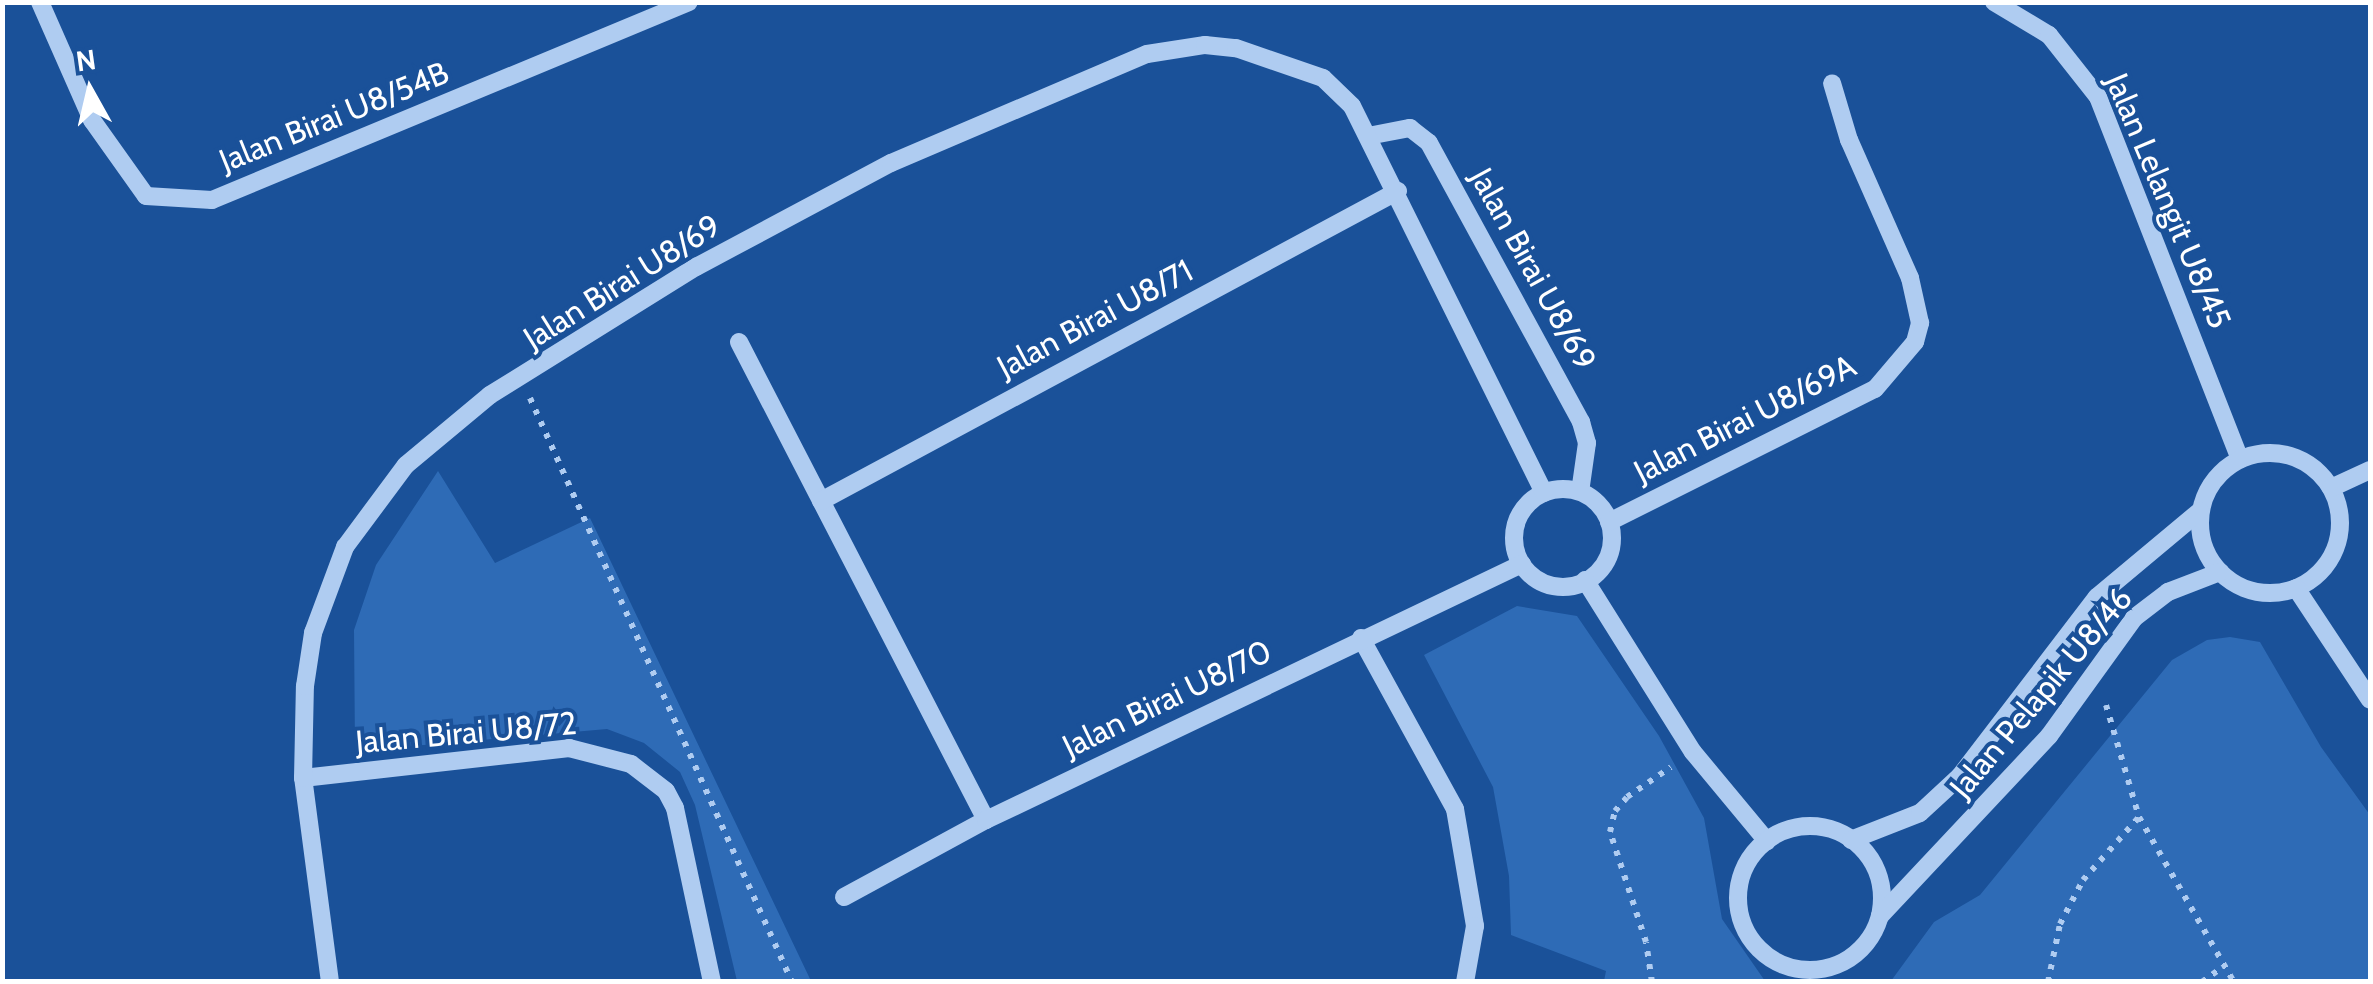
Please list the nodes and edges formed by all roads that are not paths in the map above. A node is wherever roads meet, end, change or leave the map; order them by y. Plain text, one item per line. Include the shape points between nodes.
1 (40, 2) edge
2 (689, 2) edge
3 (1994, 2) edge
4 (1832, 83) dead end
5 (1368, 136) junction
6 (1398, 190) junction
7 (739, 342) dead end
8 (2240, 458) junction
9 (2370, 470) edge
10 (2331, 488) junction
11 (1580, 492) junction
12 (1544, 493) junction
13 (822, 500) junction
14 (2200, 511) junction
15 (1609, 522) junction
16 (1522, 564) junction
17 (2220, 572) junction
18 (1585, 580) junction
19 (2296, 588) junction
20 (1360, 638) junction
21 (2370, 700) edge
22 (303, 778) junction
23 (986, 820) junction
24 (1851, 840) junction
25 (1767, 841) junction
26 (844, 897) dead end
27 (1880, 916) junction
28 (1836, 974) edge
29 (330, 982) edge
30 (712, 982) edge
31 (1465, 982) edge

1 - 2 street, Jalan Birai U8/54B via 92,120 146,196 212,200
3 - 8 street, Jalan Lelangit U8/45 via 2049,35 2098,96
4 - 15 street, Jalan Birai U8/69A via 1849,140 1910,278 1920,324 1916,342 1875,389
5 - 6 street, Jalan Birai U8/69
5 - 11 street, Jalan Birai U8/69 via 1410,128 1430,143 1582,422 1587,442
5 - 22 street, Jalan Birai U8/69 via 1352,106 1323,78 1219,46 1147,54 891,164 696,267 490,395 406,465 344,547 312,633
6 - 12 street, Jalan Birai U8/69
6 - 13 street, Jalan Birai U8/71
7 - 13 street
8 - 10 street via 2282,453 2318,472
8 - 14 street via 2214,479
9 - 10 street
10 - 19 street via 2340,526 2336,545 2320,570
11 - 12 street
11 - 15 street
12 - 16 street via 1517,519
13 - 23 street
14 - 17 street via 2206,552
14 - 24 street, Jalan Pelapik U8/46 via 2096,597 1960,776 1920,812
15 - 18 street via 1608,556
16 - 18 street via 1550,585
16 - 20 street, Jalan Birai U8/70
17 - 19 street via 2256,592
17 - 27 street, Jalan Pelapik U8/46 via 2168,592 2134,618 2014,777
18 - 25 street via 1693,752
19 - 21 street
20 - 23 street, Jalan Birai U8/70
20 - 31 street via 1455,809 1475,926
22 - 29 street, Jalan Birai U8/69
22 - 30 street, Jalan Birai U8/72 via 569,748 631,764 666,792 674,808
23 - 26 street, Jalan Birai U8/70
24 - 25 street via 1816,827
24 - 27 street via 1874,864
25 - 28 street via 1740,879 1743,926 1760,951 1788,967
27 - 28 street via 1863,947

